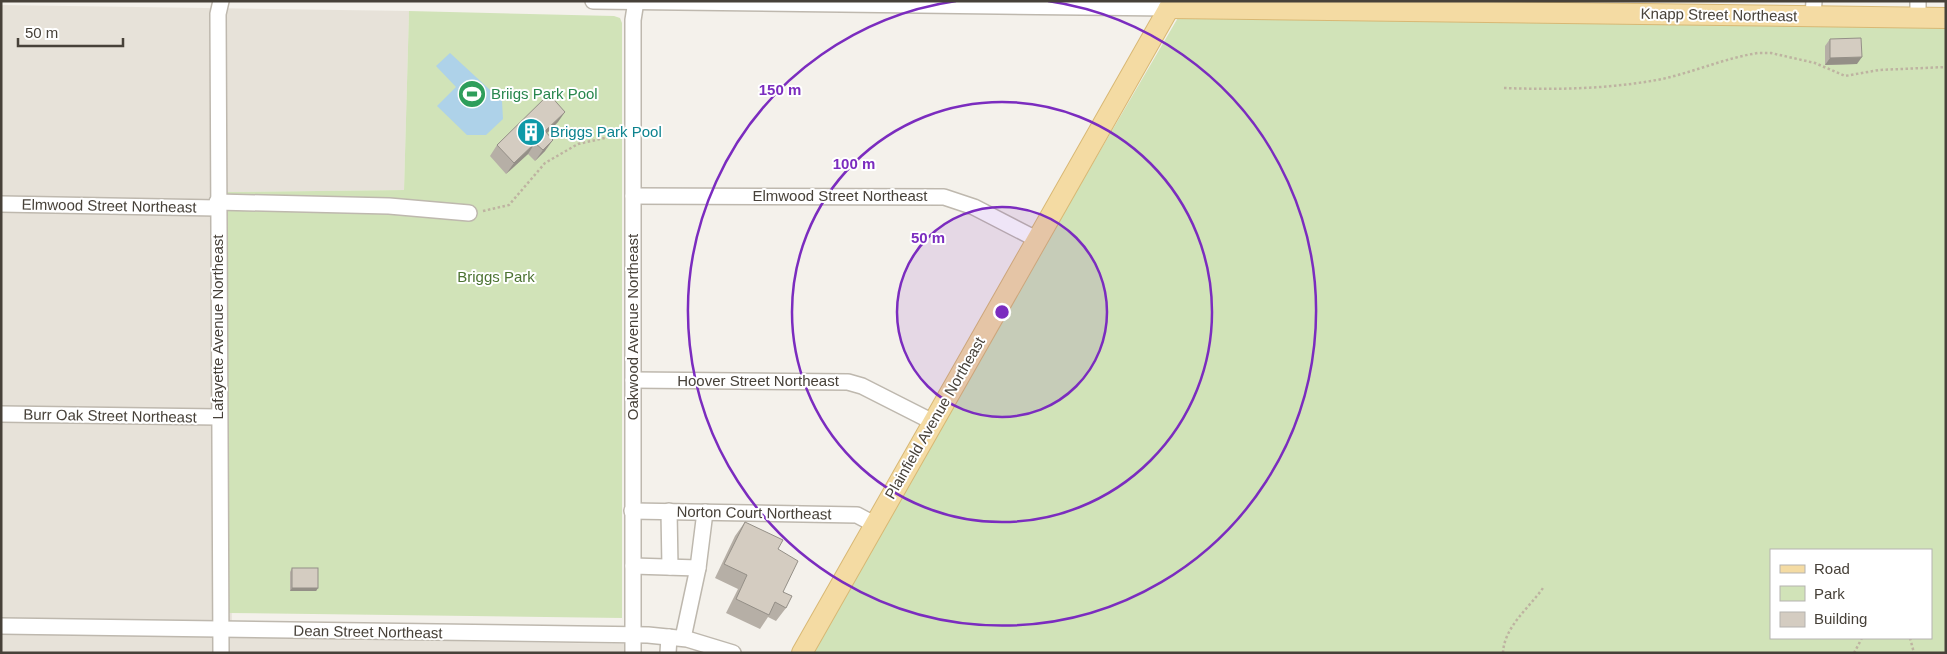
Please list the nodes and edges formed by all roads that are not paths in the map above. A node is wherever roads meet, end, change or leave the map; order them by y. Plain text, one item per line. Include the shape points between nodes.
1 (221, 1) edge
2 (593, 1) edge
3 (636, 1) edge
4 (882, 3) edge
5 (1000, 3) edge
6 (1171, 5) edge
7 (1277, 5) edge
8 (1313, 5) edge
9 (1712, 8) edge
10 (1813, 9) edge
11 (1918, 10) edge
12 (1946, 18) edge
13 (633, 196) junction
14 (1, 204) edge
15 (217, 205) junction
16 (469, 213) road end
17 (1038, 240) junction
18 (633, 380) junction
19 (1, 414) edge
20 (218, 417) junction
21 (933, 422) junction
22 (632, 510) junction
23 (669, 511) junction
24 (705, 512) junction
25 (874, 524) junction
26 (632, 566) junction
27 (670, 567) junction
28 (698, 568) junction
29 (1, 626) edge
30 (220, 630) junction
31 (633, 635) junction
32 (676, 638) junction
33 (221, 653) edge
34 (633, 653) edge
35 (668, 653) edge
36 (733, 653) edge
37 (802, 653) edge

1 - 15 street, Lafayette Avenue Northeast via 218,14
2 - 3 street, Knapp Street Northeast
3 - 4 street, Knapp Street Northeast
3 - 13 street, Oakwood Avenue Northeast via 633,20
4 - 5 street, Knapp Street Northeast
5 - 6 street, Knapp Street Northeast
6 - 7 main road, Knapp Street Northeast
6 - 17 main road, Plainfield Avenue Northeast
7 - 8 main road, Knapp Street Northeast
8 - 9 main road, Knapp Street Northeast
9 - 10 main road, Knapp Street Northeast
10 - 11 main road, Knapp Street Northeast
11 - 12 main road, Knapp Street Northeast
13 - 17 street, Elmwood Street Northeast via 944,197 974,207
13 - 18 street, Oakwood Avenue Northeast
14 - 15 street, Elmwood Street Northeast
15 - 16 street, Elmwood Street Northeast via 389,206
15 - 20 street, Lafayette Avenue Northeast
17 - 21 main road, Plainfield Avenue Northeast
18 - 21 street, Hoover Street Northeast via 848,382
18 - 22 street, Oakwood Avenue Northeast
19 - 20 street, Burr Oak Street Northeast
20 - 30 street, Lafayette Avenue Northeast
21 - 25 main road, Plainfield Avenue Northeast
22 - 23 street, Norton Court Northeast
22 - 26 street, Oakwood Avenue Northeast
23 - 24 street, Norton Court Northeast
23 - 27 street
24 - 25 street, Norton Court Northeast via 857,515
24 - 28 street
25 - 37 main road, Plainfield Avenue Northeast
26 - 27 street
26 - 31 street, Oakwood Avenue Northeast
27 - 28 street
28 - 32 street
29 - 30 street, Dean Street Northeast
30 - 31 street, Dean Street Northeast
30 - 33 street, Lafayette Avenue Northeast
31 - 32 street, Dean Street Northeast
31 - 34 street, Oakwood Avenue Northeast
32 - 35 street
32 - 36 street, Dean Street Northeast

